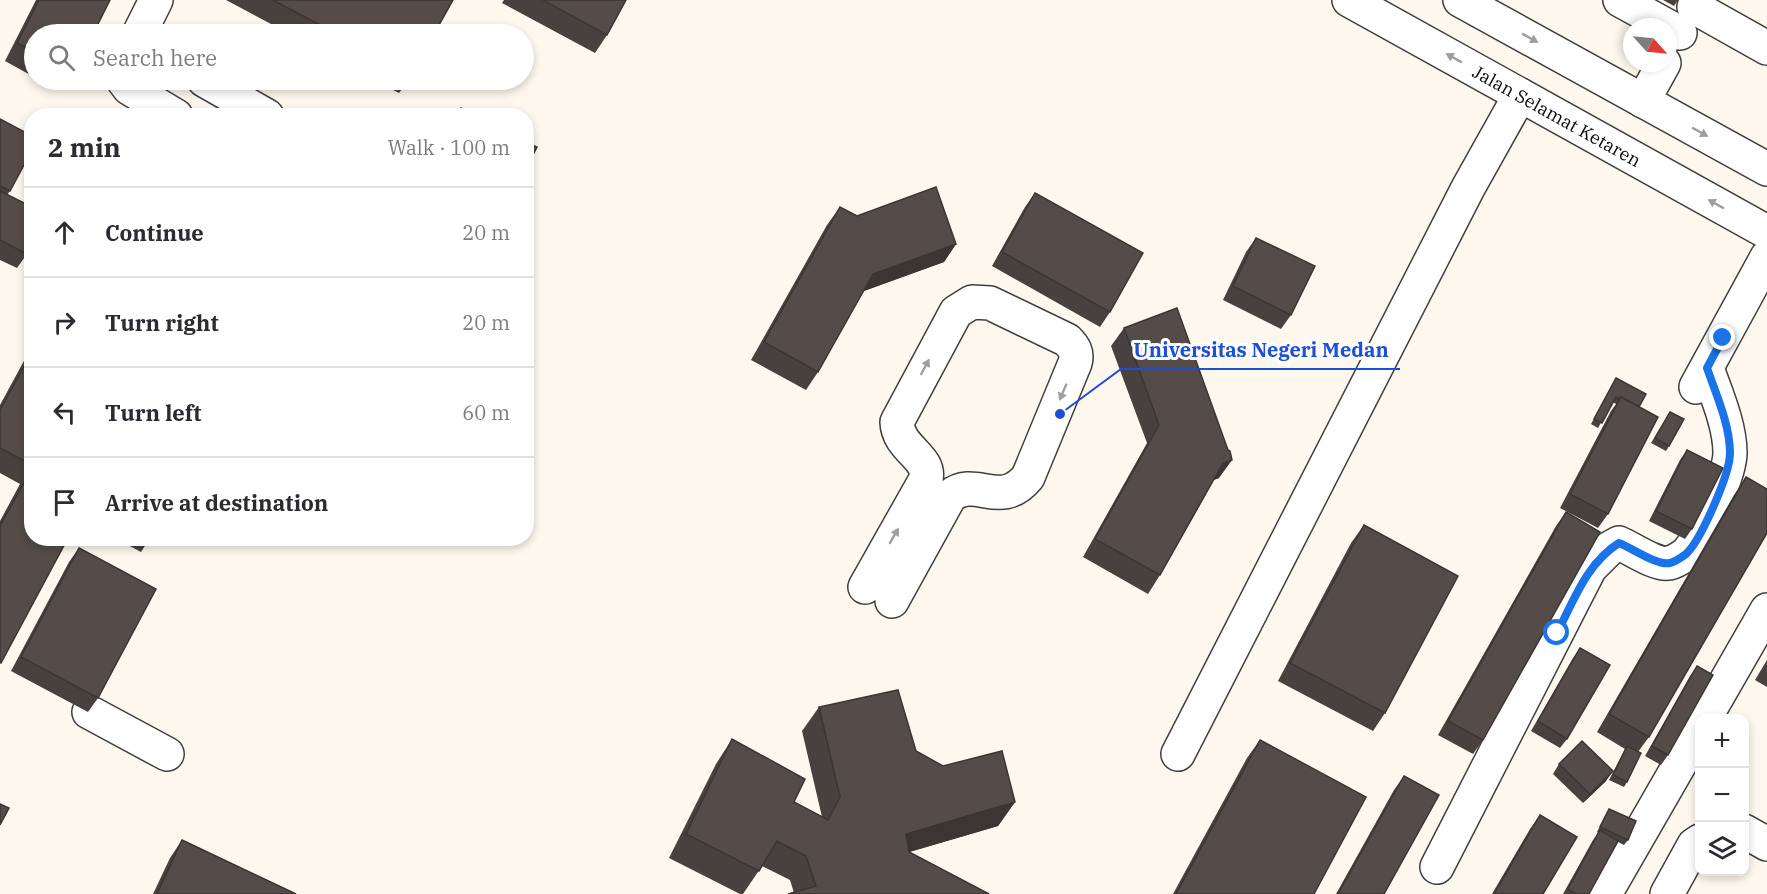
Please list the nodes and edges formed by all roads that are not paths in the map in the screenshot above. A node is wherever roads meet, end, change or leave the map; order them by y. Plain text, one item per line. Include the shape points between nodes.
1 (156, 0) edge
2 (1349, 0) edge
3 (1460, 0) edge
4 (1620, 0) edge
5 (144, 24) edge
6 (1685, 24) edge
7 (1767, 48) edge
8 (1659, 72) edge
9 (132, 90) edge
10 (222, 90) edge
11 (1520, 95) junction
12 (1643, 101) junction
13 (163, 108) edge
14 (253, 108) edge
15 (1767, 169) edge
16 (1767, 232) edge
17 (1767, 257) edge
18 (879, 594) joint
19 (1767, 610) edge
20 (89, 712) edge
21 (1707, 714) edge
22 (1695, 738) edge
23 (166, 754) dead end
24 (1178, 754) dead end
25 (1749, 834) edge
26 (1695, 844) edge
27 (1767, 844) edge
28 (1437, 867) dead end
29 (1605, 894) edge
30 (1667, 894) edge

1 - 5 street
11 -> 2 street, Jalan Selamat Ketaren
3 -> 12 street
4 - 6 street
6 - 7 street
8 - 12 street
9 - 13 street
10 - 14 street
16 -> 11 street, Jalan Selamat Ketaren
11 - 24 street via 1468,188
12 -> 15 street
17 - 28 street via 1700,381 1726,428 1730,452 1728,472 1702,529 1686,554 1668,563 1653,561 1619,543 1590,568
18 -> 18 street via 926,479 925,465 902,440 897,422 956,312 972,302 990,303 1067,340 1076,351 1075,363 1028,477 1007,492 963,489 950,496
19 - 21 street
20 - 23 street
22 - 29 street
25 - 27 street
26 - 30 street

